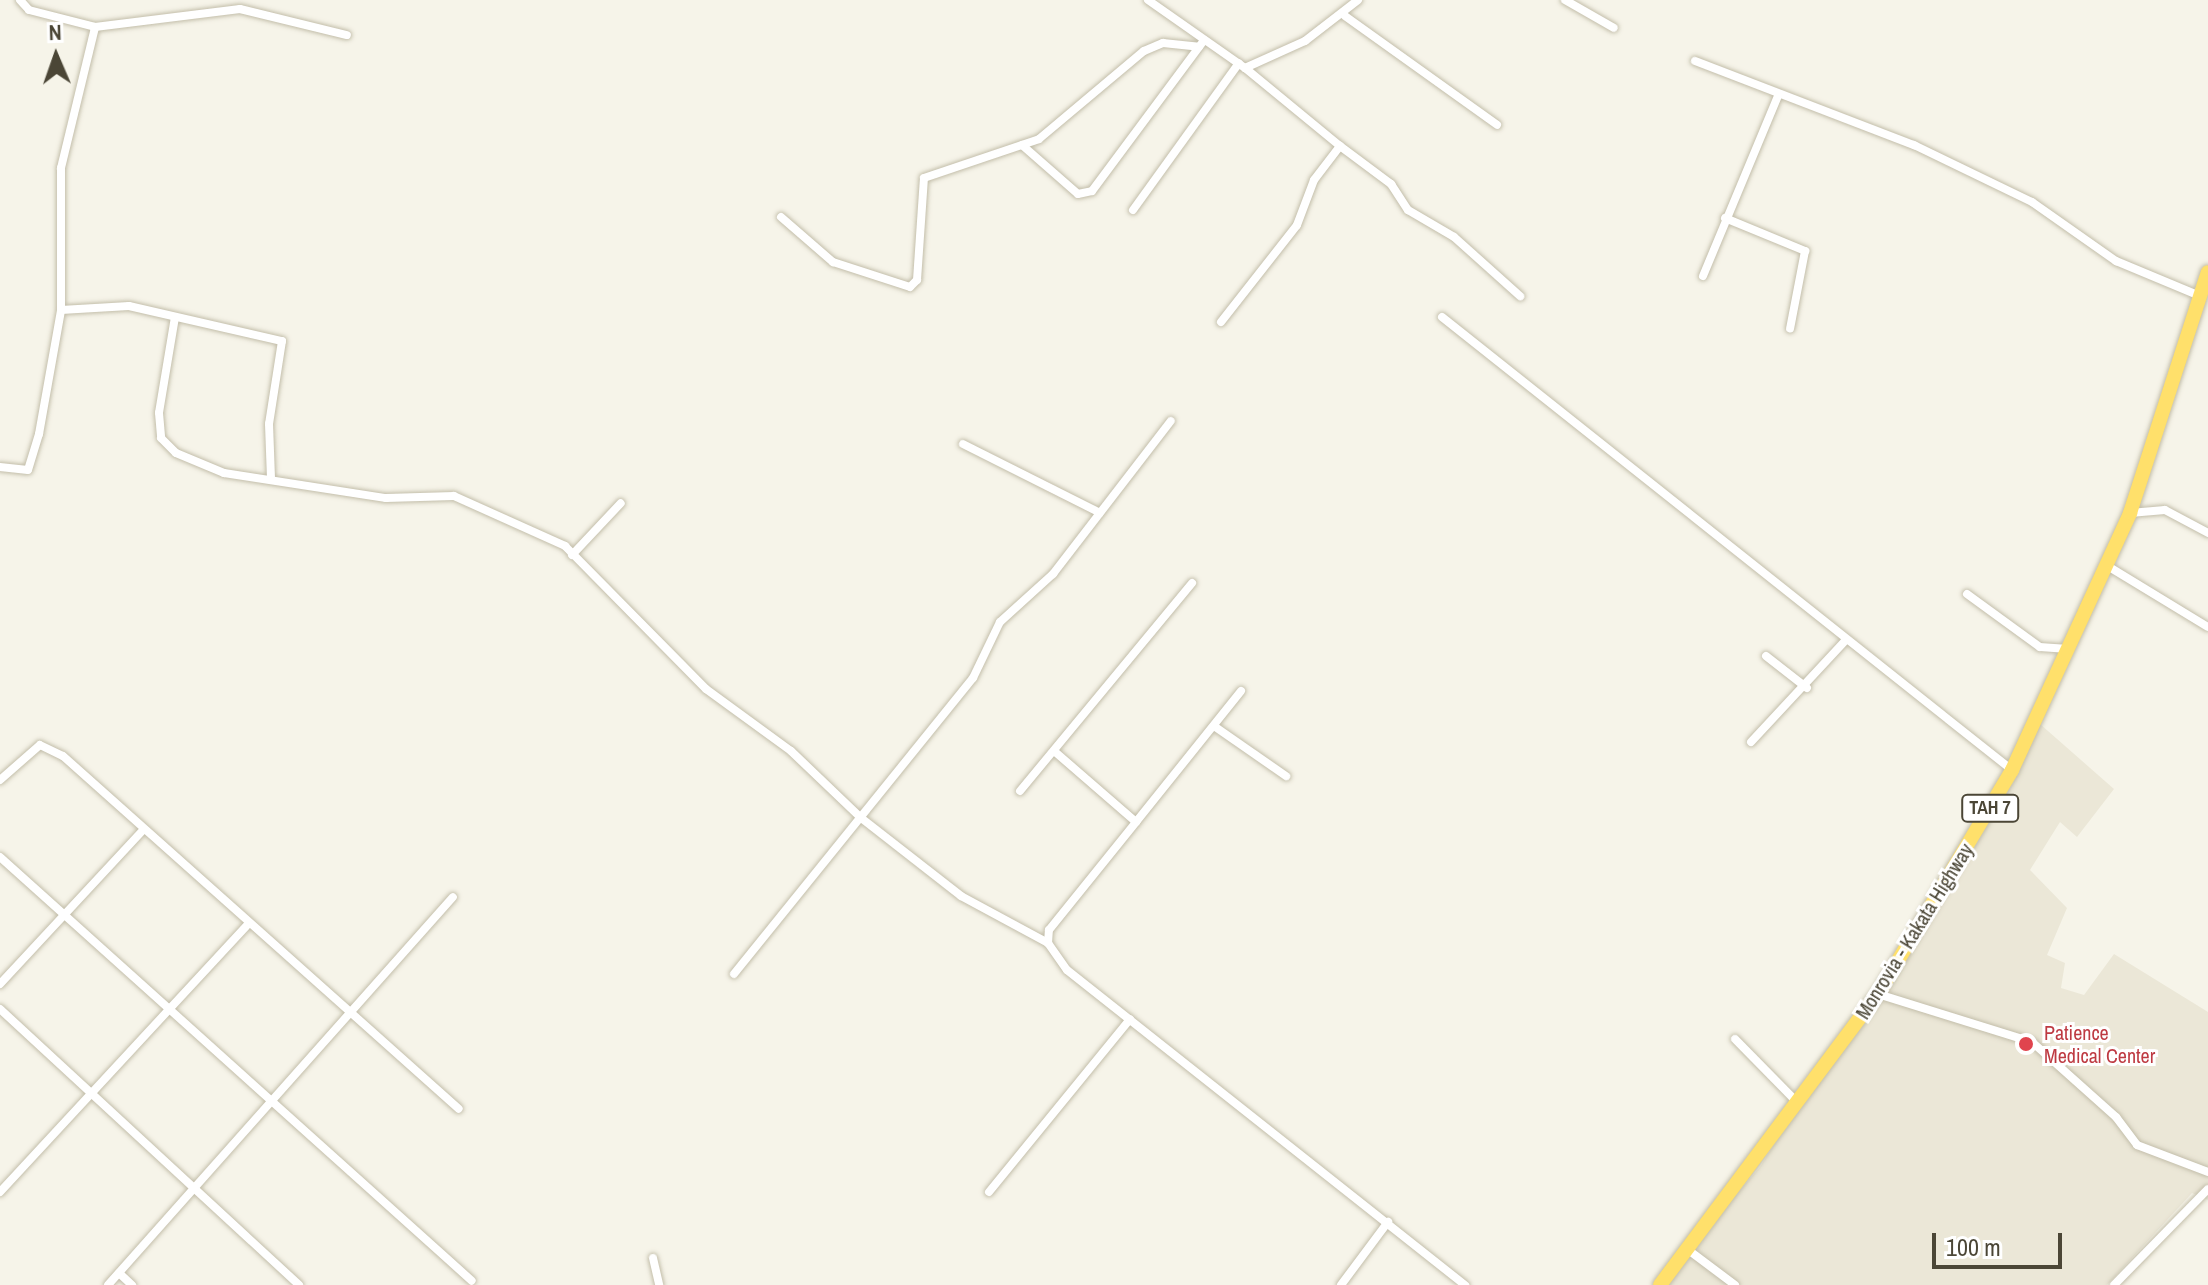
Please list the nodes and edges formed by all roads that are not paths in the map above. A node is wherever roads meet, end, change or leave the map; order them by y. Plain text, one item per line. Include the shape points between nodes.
1 (20, 0) edge
2 (1148, 0) edge
3 (1358, 0) edge
4 (1565, 0) edge
5 (241, 5) edge
6 (1345, 16) junction
7 (95, 27) junction
8 (1614, 28) dead end
9 (347, 35) dead end
10 (1202, 44) junction
11 (1695, 61) dead end
12 (1242, 66) junction
13 (1778, 96) junction
14 (1497, 125) dead end
15 (1022, 145) junction
16 (1340, 146) junction
17 (1133, 210) dead end
18 (781, 217) dead end
19 (1725, 218) junction
20 (2208, 272) edge
21 (1703, 276) dead end
22 (1520, 296) dead end
23 (2200, 296) junction
24 (61, 310) junction
25 (175, 317) junction
26 (1442, 317) dead end
27 (1221, 322) dead end
28 (1790, 329) dead end
29 (1171, 421) dead end
30 (963, 444) dead end
31 (0, 467) edge
32 (271, 479) junction
33 (621, 503) dead end
34 (1100, 513) junction
35 (2130, 513) junction
36 (2208, 533) edge
37 (572, 555) junction
38 (2106, 565) junction
39 (1192, 583) dead end
40 (1967, 594) dead end
41 (2208, 627) edge
42 (1845, 641) junction
43 (2073, 650) junction
44 (1766, 656) dead end
45 (1807, 688) junction
46 (1241, 691) dead end
47 (1214, 726) junction
48 (1751, 742) dead end
49 (1054, 751) junction
50 (2012, 770) junction
51 (1286, 776) dead end
52 (0, 780) edge
53 (1020, 791) dead end
54 (860, 817) junction
55 (1136, 822) junction
56 (142, 831) junction
57 (0, 857) edge
58 (453, 897) dead end
59 (62, 913) junction
60 (248, 924) junction
61 (1048, 943) junction
62 (734, 974) dead end
63 (0, 984) edge
64 (1878, 994) junction
65 (167, 1008) junction
66 (0, 1009) edge
67 (348, 1015) junction
68 (1130, 1019) junction
69 (1735, 1039) dead end
70 (91, 1092) junction
71 (1797, 1102) junction
72 (269, 1104) junction
73 (459, 1109) dead end
74 (2208, 1172) edge
75 (196, 1186) junction
76 (2208, 1189) edge
77 (0, 1192) edge
78 (989, 1192) dead end
79 (1388, 1222) junction
80 (1687, 1249) junction
81 (653, 1258) dead end
82 (119, 1273) junction
83 (472, 1281) dead end
84 (108, 1285) edge
85 (132, 1285) edge
86 (299, 1285) edge
87 (659, 1285) edge
88 (1341, 1285) edge
89 (1465, 1285) edge
90 (1660, 1285) edge
91 (1735, 1285) edge
92 (2114, 1285) edge

1 - 7 street via 29,10
2 - 10 street
3 - 6 street
4 - 8 street
5 - 7 street
5 - 9 street
6 - 12 street
6 - 14 street
7 - 24 street via 61,168
10 - 12 street
10 - 15 street via 1163,43 1144,51 1039,139
10 - 15 street via 1092,191 1078,194
11 - 13 street
12 - 16 street
12 - 17 street
13 - 19 street
13 - 23 street via 1914,145 2032,202 2116,261
15 - 18 street via 924,178 917,280 910,287 833,262
16 - 22 street via 1391,184 1408,210 1454,237
16 - 27 street via 1314,180 1297,225
19 - 21 street
19 - 28 street via 1805,251
20 - 23 highway, Monrovia - Kakata Highway / TAH 7
23 - 35 highway, Monrovia - Kakata Highway / TAH 7
24 - 25 street via 129,306
24 - 31 street via 32,463 28,470
25 - 32 street via 161,438 202,466
25 - 32 street via 282,341 269,424
26 - 42 street
29 - 34 street
30 - 34 street
32 - 37 street via 386,498 454,496 549,536
33 - 37 street
34 - 54 street via 1053,574 1000,622 973,678
35 - 36 street via 2165,510
35 - 38 highway, Monrovia - Kakata Highway / TAH 7
37 - 54 street via 706,689 791,751
38 - 41 street
38 - 43 highway, Monrovia - Kakata Highway / TAH 7
39 - 49 street
40 - 43 street via 2040,647
42 - 45 street
42 - 50 street
43 - 50 highway, Monrovia - Kakata Highway / TAH 7
44 - 45 street
45 - 48 street
46 - 47 street
47 - 51 street
47 - 55 street
49 - 53 street
49 - 55 street
50 - 64 highway, Monrovia - Kakata Highway / TAH 7
52 - 56 street via 45,744
54 - 61 street via 961,896
54 - 62 street
55 - 61 street via 1049,930
56 - 59 street
56 - 60 street
57 - 59 street
58 - 67 street
59 - 63 street
59 - 65 street
60 - 65 street
60 - 67 street
61 - 68 street via 1067,970
64 - 71 highway, Monrovia - Kakata Highway / TAH 7
64 - 74 street via 2032,1042 2116,1117 2137,1145
65 - 70 street
65 - 72 street
66 - 70 street
67 - 72 street
67 - 73 street
68 - 78 street
68 - 79 street
69 - 71 street
70 - 75 street
70 - 77 street
71 - 80 highway, Monrovia - Kakata Highway / TAH 7
72 - 75 street
72 - 83 street
75 - 82 street
75 - 86 street
76 - 92 street
79 - 88 street
79 - 89 street
80 - 90 highway, Monrovia - Kakata Highway / TAH 7
80 - 91 street
81 - 87 street
82 - 84 street
82 - 85 street

